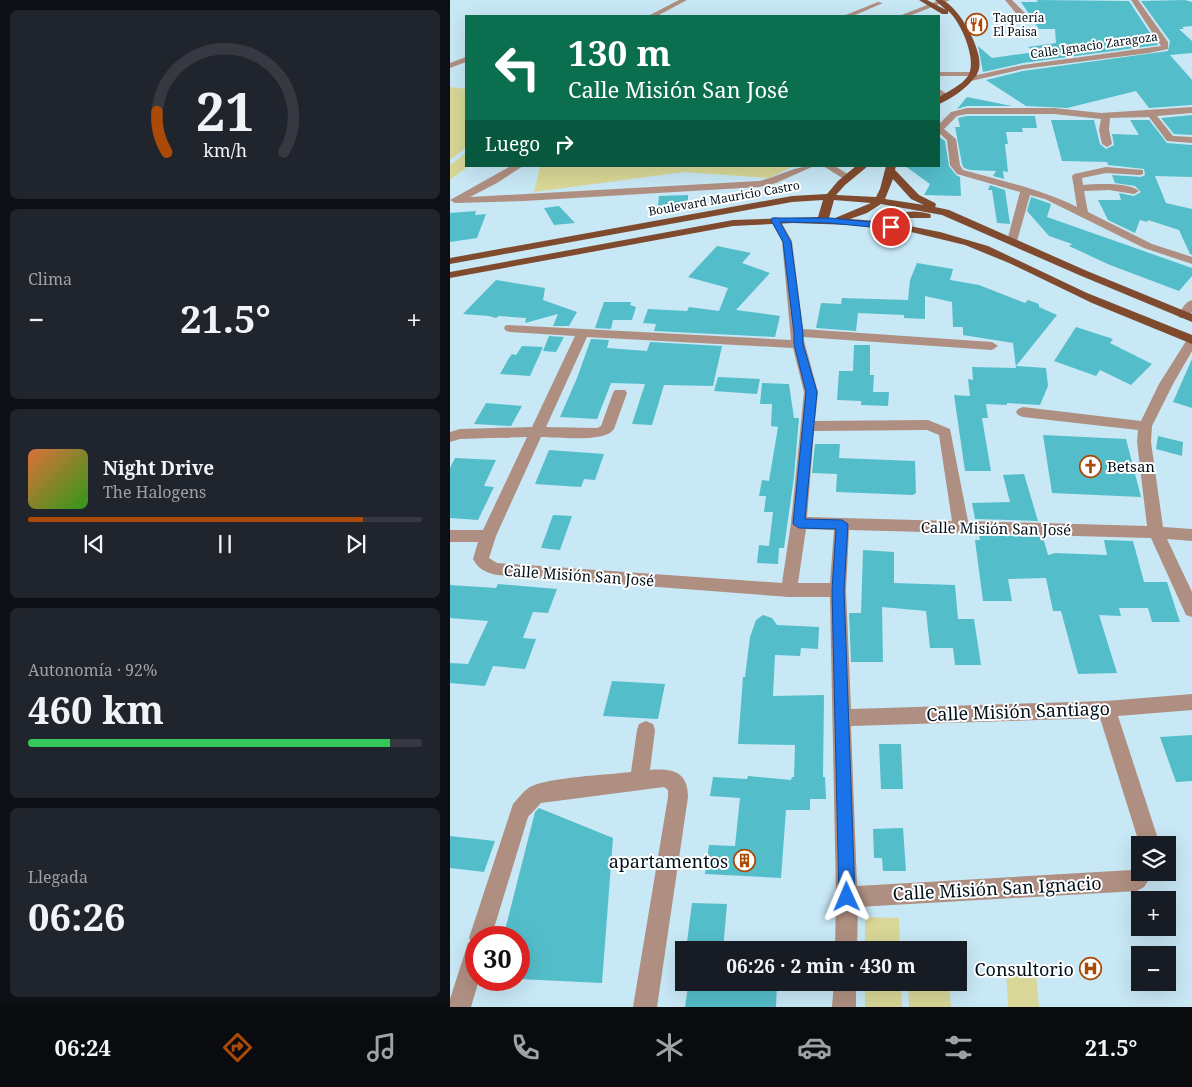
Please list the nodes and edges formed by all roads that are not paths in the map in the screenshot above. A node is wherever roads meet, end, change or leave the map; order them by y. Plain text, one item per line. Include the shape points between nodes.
1 (684, 0) edge
2 (922, 0) edge
3 (942, 0) edge
4 (1008, 0) edge
5 (1134, 0) edge
6 (878, 1) edge
7 (930, 5) junction
8 (888, 7) dead end
9 (902, 14) edge
10 (654, 15) edge
11 (849, 15) edge
12 (1022, 15) dead end
13 (960, 39) dead end
14 (962, 48) dead end
15 (465, 59) edge
16 (450, 66) edge
17 (968, 71) junction
18 (940, 74) edge
19 (940, 94) edge
20 (1192, 110) edge
21 (1152, 114) junction
22 (1106, 116) junction
23 (940, 128) edge
24 (940, 130) edge
25 (1192, 140) edge
26 (1107, 144) dead end
27 (516, 167) edge
28 (807, 167) edge
29 (830, 167) edge
30 (862, 167) edge
31 (891, 168) edge
32 (1140, 172) dead end
33 (847, 177) junction
34 (1079, 188) junction
35 (1026, 189) junction
36 (1134, 191) dead end
37 (828, 197) junction
38 (881, 200) junction
39 (452, 201) edge
40 (945, 212) junction
41 (1083, 213) junction
42 (775, 220) junction
43 (827, 220) junction
44 (891, 227) junction
45 (988, 231) junction
46 (1012, 242) junction
47 (450, 261) edge
48 (1192, 261) edge
49 (450, 275) edge
50 (1192, 304) edge
51 (1188, 316) edge
52 (510, 328) dead end
53 (583, 333) junction
54 (799, 339) junction
55 (1192, 341) edge
56 (992, 346) dead end
57 (620, 393) dead end
58 (1023, 412) dead end
59 (809, 426) junction
60 (1145, 426) junction
61 (537, 432) junction
62 (450, 437) edge
63 (799, 524) junction
64 (842, 524) junction
65 (961, 527) junction
66 (1156, 532) junction
67 (1192, 535) edge
68 (450, 536) edge
69 (488, 536) junction
70 (789, 590) junction
71 (838, 590) junction
72 (1192, 610) edge
73 (1192, 702) edge
74 (1106, 708) junction
75 (843, 718) junction
76 (646, 730) dead end
77 (639, 780) junction
78 (1147, 836) edge
79 (1131, 880) edge
80 (847, 897) junction
81 (484, 926) edge
82 (846, 941) edge
83 (465, 987) edge
84 (845, 991) edge
85 (459, 1007) edge
86 (645, 1007) edge
87 (844, 1007) edge

1 - 10 street
2 - 7 main road
3 - 7 street
3 - 17 main road via 956,14 972,43 976,67
4 - 12 street
5 - 17 street, Calle Ignacio Zaragoza via 1165,46 1149,51 1014,69
6 - 8 street
6 - 11 street
7 - 9 street
7 - 13 main road via 946,13
14 - 17 main road
15 - 16 street
17 - 18 street
17 - 19 main road
20 - 21 street
21 - 22 street
21 - 25 street via 1170,139
22 - 23 street via 1054,111 967,111 954,114
22 - 26 street
24 - 35 street via 951,139 955,165 960,172
27 - 39 street
28 - 39 street via 759,184
29 - 33 street
30 - 33 main road
31 - 38 main road via 886,193
31 - 40 main road via 915,196
32 - 34 street via 1106,170 1078,176
33 - 37 main road
34 - 36 street via 1109,187
34 - 41 street
35 - 41 street
35 - 46 street
37 - 38 main road, Boulevard Mauricio Castro
37 - 43 main road
37 - 47 main road, Boulevard Mauricio Castro via 760,204
38 - 40 main road, Boulevard Mauricio Castro
38 - 43 main road via 869,209
40 - 45 main road, Boulevard Mauricio Castro
41 - 48 street via 1148,246
42 - 43 main road, Boulevard Mauricio Castro
42 - 49 main road, Boulevard Mauricio Castro via 733,223
42 - 54 street via 787,242
43 - 44 main road, Boulevard Mauricio Castro
44 - 45 main road via 899,217 910,214
44 - 55 main road, Boulevard Mauricio Castro via 970,244
45 - 46 main road, Boulevard Mauricio Castro
46 - 51 main road, Boulevard Mauricio Castro
50 - 51 street
52 - 53 street
53 - 54 street
53 - 61 street, Calle Misión San José
54 - 56 street
54 - 59 street via 812,392
55 - 60 street
57 - 61 street via 605,431
58 - 60 street
59 - 63 street
59 - 65 street via 928,425 945,432
60 - 66 street via 1144,455
61 - 62 street
61 - 69 street, Calle Misión San José
63 - 64 street, Calle Misión San José
63 - 70 street
64 - 65 street, Calle Misión San José
64 - 71 street
65 - 66 street, Calle Misión San José
66 - 67 street, Calle Misión San José
66 - 72 street
68 - 69 street
69 - 70 street, Calle Misión San José via 481,559 485,565 497,569
70 - 71 street, Calle Misión San José
71 - 75 street
73 - 74 street, Calle Misión Santiago
74 - 75 street, Calle Misión Santiago
74 - 78 street
75 - 80 street
76 - 77 street
77 - 81 street via 550,791 535,795 525,803
77 - 86 street via 664,778 678,786
79 - 80 street, Calle Misión San Ignacio
80 - 82 street
83 - 85 street
84 - 87 street

